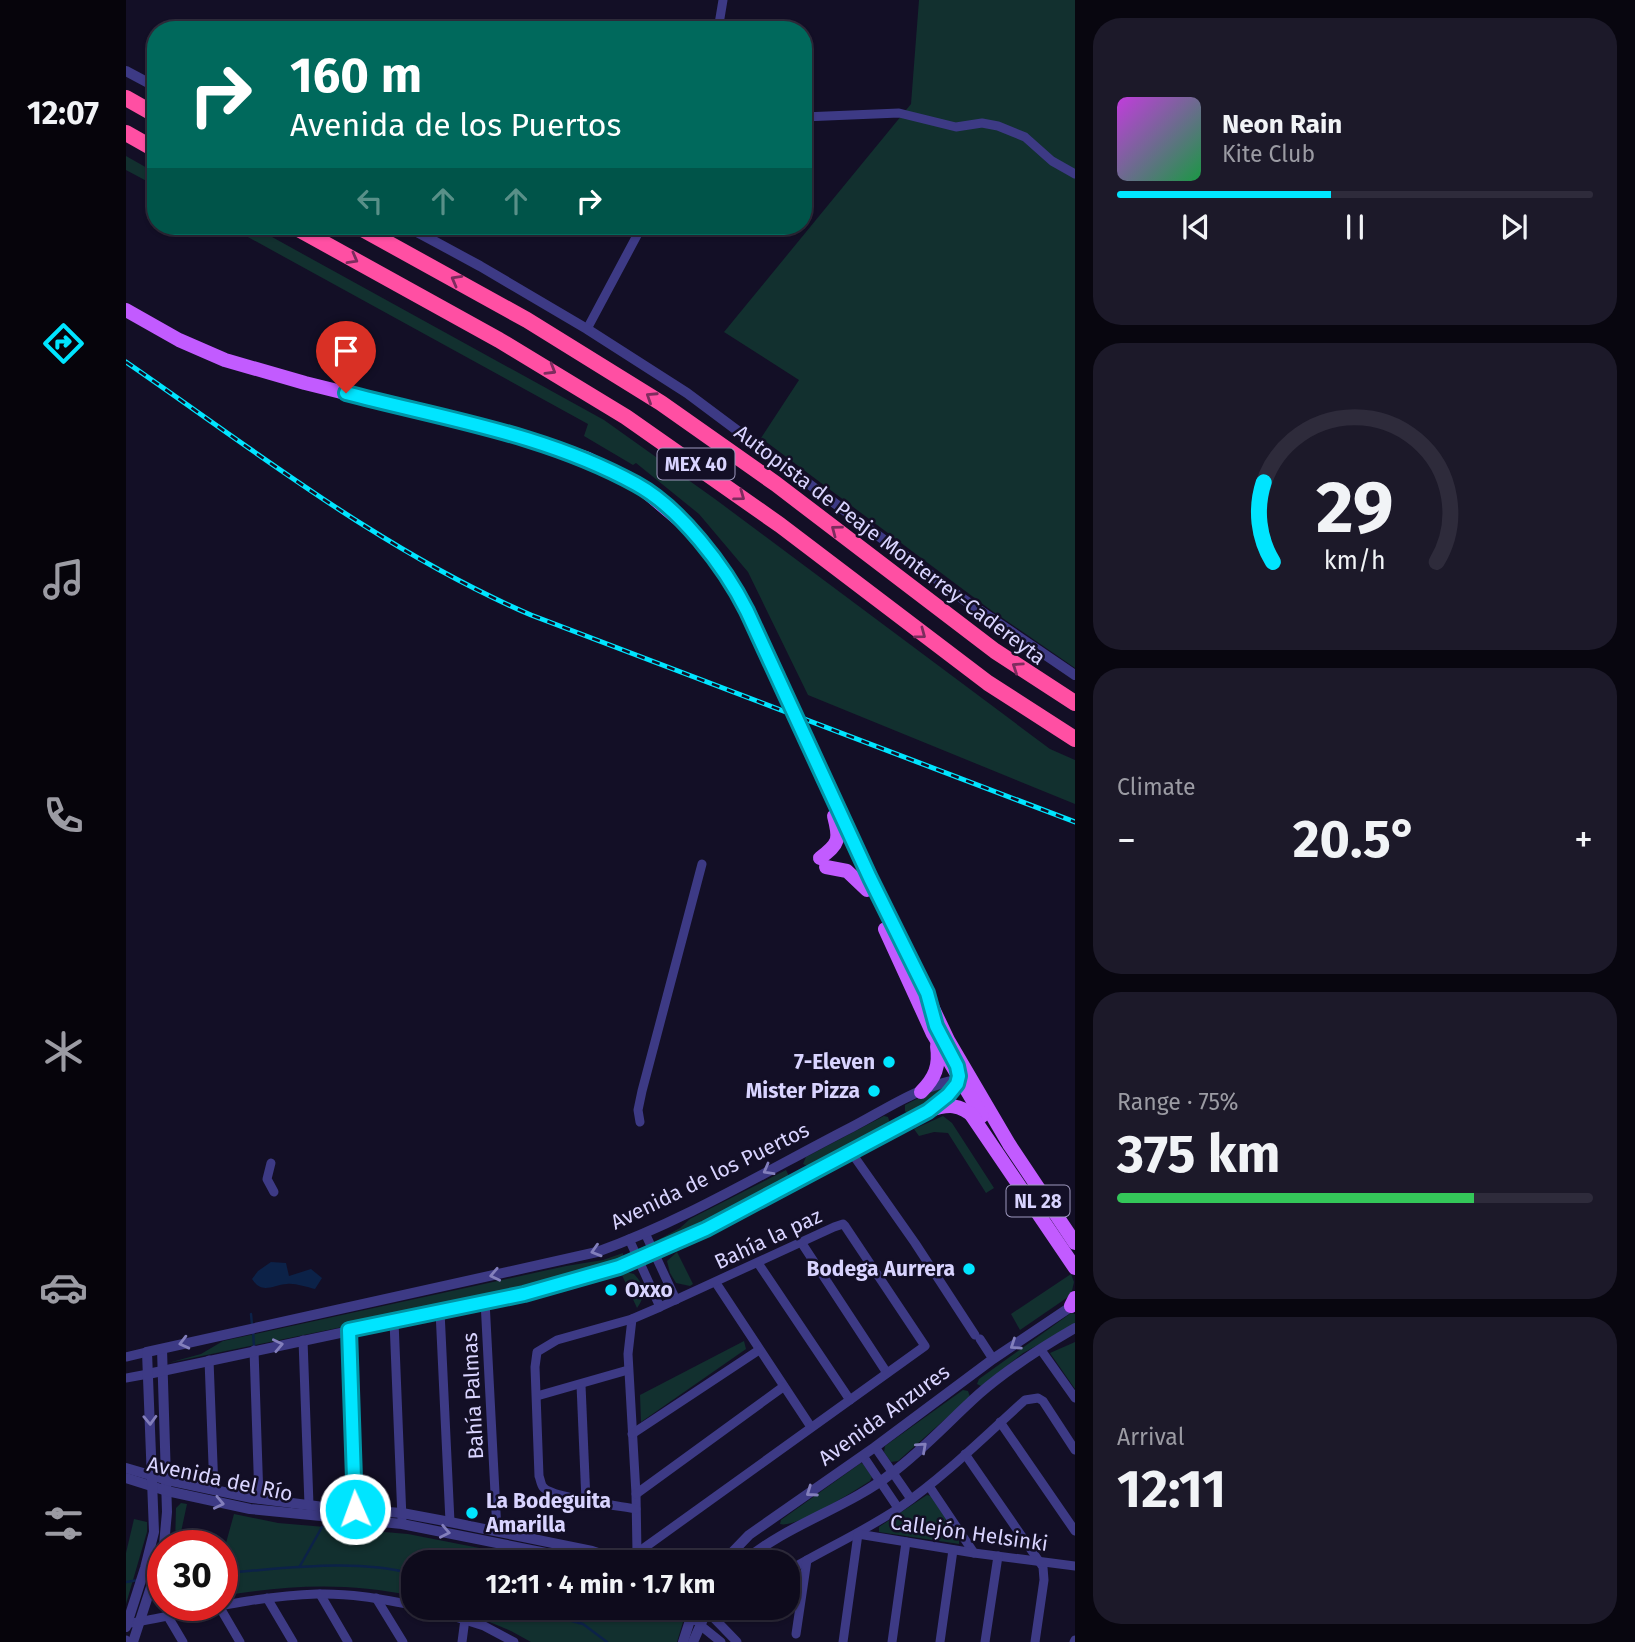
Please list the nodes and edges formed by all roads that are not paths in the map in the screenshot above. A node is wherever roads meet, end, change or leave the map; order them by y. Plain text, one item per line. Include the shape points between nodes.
1 (723, 0) edge
2 (720, 21) edge
3 (126, 71) edge
4 (147, 82) edge
5 (126, 99) edge
6 (147, 110) edge
7 (812, 117) edge
8 (126, 133) edge
9 (147, 145) edge
10 (1075, 174) edge
11 (309, 235) edge
12 (373, 235) edge
13 (423, 235) edge
14 (637, 235) edge
15 (126, 310) edge
16 (587, 329) junction
17 (630, 481) junction
18 (1075, 675) edge
19 (1075, 703) edge
20 (1075, 739) edge
21 (834, 816) junction
22 (702, 863) dead end
23 (867, 890) junction
24 (927, 993) junction
25 (933, 1034) junction
26 (959, 1080) junction
27 (921, 1092) junction
28 (928, 1111) junction
29 (970, 1113) junction
30 (640, 1122) dead end
31 (1006, 1149) junction
32 (851, 1152) junction
33 (793, 1157) junction
34 (271, 1163) dead end
35 (805, 1177) junction
36 (1017, 1184) junction
37 (274, 1192) dead end
38 (645, 1233) junction
39 (629, 1239) junction
40 (801, 1242) junction
41 (1074, 1245) edge
42 (654, 1253) junction
43 (639, 1259) junction
44 (758, 1263) junction
45 (1075, 1268) edge
46 (716, 1283) junction
47 (676, 1300) junction
48 (485, 1301) junction
49 (1074, 1304) edge
50 (660, 1307) junction
51 (440, 1311) junction
52 (632, 1318) junction
53 (394, 1321) junction
54 (1075, 1328) edge
55 (349, 1330) junction
56 (303, 1340) junction
57 (162, 1349) junction
58 (254, 1350) junction
59 (759, 1350) junction
60 (1041, 1350) junction
61 (147, 1352) junction
62 (126, 1357) edge
63 (993, 1359) junction
64 (209, 1360) junction
65 (163, 1370) junction
66 (628, 1370) junction
67 (887, 1373) junction
68 (148, 1374) junction
69 (126, 1378) edge
70 (967, 1378) junction
71 (581, 1385) junction
72 (783, 1387) junction
73 (979, 1394) junction
74 (537, 1396) junction
75 (1075, 1398) edge
76 (850, 1400) junction
77 (1000, 1422) junction
78 (811, 1427) junction
79 (632, 1434) junction
80 (875, 1447) junction
81 (1075, 1450) edge
82 (965, 1454) junction
83 (863, 1456) junction
84 (126, 1468) edge
85 (893, 1473) junction
86 (126, 1478) edge
87 (153, 1482) junction
88 (880, 1482) junction
89 (167, 1485) junction
90 (929, 1486) junction
91 (214, 1490) junction
92 (636, 1494) junction
93 (911, 1499) junction
94 (586, 1500) junction
95 (254, 1502) junction
96 (309, 1506) junction
97 (898, 1508) junction
98 (355, 1509) junction
99 (636, 1509) junction
100 (402, 1519) junction
101 (771, 1520) junction
102 (450, 1522) junction
103 (154, 1530) edge
104 (164, 1530) edge
105 (497, 1531) junction
106 (1075, 1531) edge
107 (781, 1534) junction
108 (858, 1534) junction
109 (906, 1542) junction
110 (539, 1550) edge
111 (592, 1550) edge
112 (637, 1550) edge
113 (641, 1550) edge
114 (734, 1550) edge
115 (759, 1550) edge
116 (953, 1550) junction
117 (974, 1553) junction
118 (998, 1556) junction
119 (807, 1560) junction
120 (1041, 1562) junction
121 (800, 1564) edge
122 (1075, 1566) edge
123 (147, 1576) edge
124 (320, 1594) junction
125 (267, 1598) junction
126 (376, 1598) junction
127 (238, 1603) edge
128 (401, 1603) edge
129 (147, 1604) edge
130 (147, 1620) edge
131 (465, 1620) edge
132 (467, 1620) edge
133 (690, 1620) edge
134 (697, 1620) edge
135 (702, 1620) edge
136 (716, 1620) edge
137 (171, 1621) edge
138 (228, 1621) edge
139 (141, 1622) junction
140 (126, 1625) edge
141 (700, 1625) junction
142 (796, 1634) dead end
143 (133, 1642) edge
144 (183, 1642) edge
145 (240, 1642) edge
146 (293, 1642) edge
147 (348, 1642) edge
148 (403, 1642) edge
149 (462, 1642) edge
150 (514, 1642) edge
151 (682, 1642) edge
152 (693, 1642) edge
153 (721, 1642) edge
154 (737, 1642) edge
155 (843, 1642) edge
156 (892, 1642) edge
157 (940, 1642) edge
158 (985, 1642) edge
159 (1035, 1642) edge

1 - 2 street
3 - 4 street
5 - 6 highway
7 - 10 street via 899,113 956,127 998,126 1025,137
8 - 9 highway
11 -> 20 highway, MEX 40 via 626,416 780,525 998,690
19 -> 12 highway, Autopista de Peaje Monterrey-Cadereyta / MEX 40 via 995,652 776,484 661,403 518,315
13 - 16 street
14 - 16 street
15 - 17 main road, NL 28 via 225,360 523,437 588,459
16 - 18 street via 696,399 963,599
17 - 21 main road, NL 28 via 695,541 737,600
17 - 24 main road, NL 28 via 698,538 739,594
21 - 23 main road, NL 28
21 - 23 main road via 837,842 823,862 847,871
22 - 30 street via 642,1091
23 - 25 main road, NL 28
24 - 26 main road
24 - 31 main road, NL 28
25 - 26 main road, NL 28
25 - 27 main road via 937,1069
26 - 27 street, Avenida de los Puertos
26 - 28 street, Avenida de los Puertos
26 - 31 main road
27 - 33 street, Avenida de los Puertos
28 - 29 main road via 954,1105
28 - 32 street, Avenida de los Puertos
29 - 31 main road
29 - 36 main road
31 - 36 main road
31 - 41 main road, NL 28
32 - 35 street, Avenida de los Puertos
32 - 63 street
33 - 35 street
33 -> 38 street, Avenida de los Puertos
34 - 37 street via 267,1179
35 - 42 street, Avenida de los Puertos
36 - 45 main road
38 - 39 street, Avenida de los Puertos
38 - 42 street
39 - 43 street
39 -> 57 street, Avenida de los Puertos via 578,1256
40 - 44 street, Bahía la paz
40 - 67 street
40 - 67 street, Bahía la paz via 843,1224 850,1231 925,1346
42 - 43 street, Avenida de los Puertos
42 - 47 street
43 - 48 street, Avenida de los Puertos via 571,1282
43 - 50 street
44 - 46 street, Bahía la paz
44 - 76 street
46 - 47 street, Bahía la paz
46 - 59 street
47 - 50 street, Bahía la paz
48 - 51 street, Avenida de los Puertos
48 - 105 street, Bahía Palmas
49 -> 63 street, Avenida Anzures
50 - 52 street, Bahía la paz
51 - 53 street, Avenida de los Puertos
51 - 102 street
52 - 66 street
52 - 74 street, Bahía la paz via 541,1347 536,1359
53 - 55 street, Avenida de los Puertos
53 - 100 street
54 - 60 street, Avenida Anzures
55 - 56 street, Avenida de los Puertos
55 - 98 street
58 -> 56 street, Avenida de los Puertos
56 - 96 street
57 - 61 street, Avenida de los Puertos
57 - 65 street
58 - 64 street, Avenida de los Puertos
58 - 95 street
59 - 72 street
59 - 79 street
60 - 73 street, Avenida Anzures
60 - 75 street
61 - 62 street, Avenida de los Puertos
61 - 68 street
63 - 70 street, Avenida Anzures
64 - 65 street, Avenida de los Puertos
64 - 91 street
65 - 68 street, Avenida de los Puertos
65 - 89 street
66 - 71 street
66 - 79 street
67 - 76 street, Bahía la paz
68 - 69 street, Avenida de los Puertos
68 -> 87 street
70 - 73 street
70 - 80 street, Avenida Anzures
71 - 74 street
71 - 94 street
72 - 78 street
72 - 92 street
85 -> 73 street, Avenida Anzures
74 - 94 street, Bahía la paz via 543,1487
76 - 78 street, Bahía la paz
77 - 81 street via 1025,1400 1038,1398
77 - 82 street
77 - 106 street
78 - 113 street, Bahía la paz
79 - 92 street
80 - 83 street, Avenida Anzures
80 - 85 street
82 - 90 street
82 - 120 street
83 - 88 street
83 -> 101 street, Avenida Anzures
84 - 87 street, Avenida del Río
85 - 88 street, Avenida Anzures
85 - 93 street
86 - 87 street, Avenida del Río
87 - 89 street, Avenida del Río
87 - 103 street
88 - 97 street
88 - 107 street, Avenida Anzures
89 - 91 street, Avenida del Río
89 -> 95 street, Avenida del Río
89 - 104 street
90 - 93 street
90 - 117 street
91 - 95 street, Avenida del Río
92 - 99 street
93 - 97 street
94 - 99 street, Bahía la paz
95 - 96 street, Avenida del Río
95 - 100 street, Avenida del Río
96 - 98 street, Avenida del Río
97 - 108 street
98 - 100 street, Avenida del Río
99 - 112 street
100 - 102 street, Avenida del Río
100 -> 110 street, Avenida del Río
101 - 107 street
101 - 114 street, Avenida Anzures
102 - 105 street, Avenida del Río
105 - 111 street, Avenida del Río
107 - 115 street, Avenida Anzures
108 - 109 street, Callejón Helsinki
108 - 119 street
108 - 155 street
109 - 116 street, Callejón Helsinki
109 - 156 street
116 - 117 street, Callejón Helsinki
116 - 157 street
117 - 118 street, Callejón Helsinki
118 - 120 street, Callejón Helsinki
118 - 158 street
119 - 121 street
119 - 142 street
120 - 122 street, Callejón Helsinki
120 - 159 street via 1044,1580
123 - 140 street
124 - 125 street
124 - 126 street
124 - 147 street
125 - 127 street
125 - 146 street
126 - 128 street
126 - 148 street
129 - 139 street
130 - 139 street
131 - 149 street
132 - 150 street
133 - 151 street
134 - 141 street
135 - 141 street
136 - 154 street
137 - 144 street
138 - 145 street
139 - 140 street
139 - 143 street
141 - 152 street
141 - 153 street

